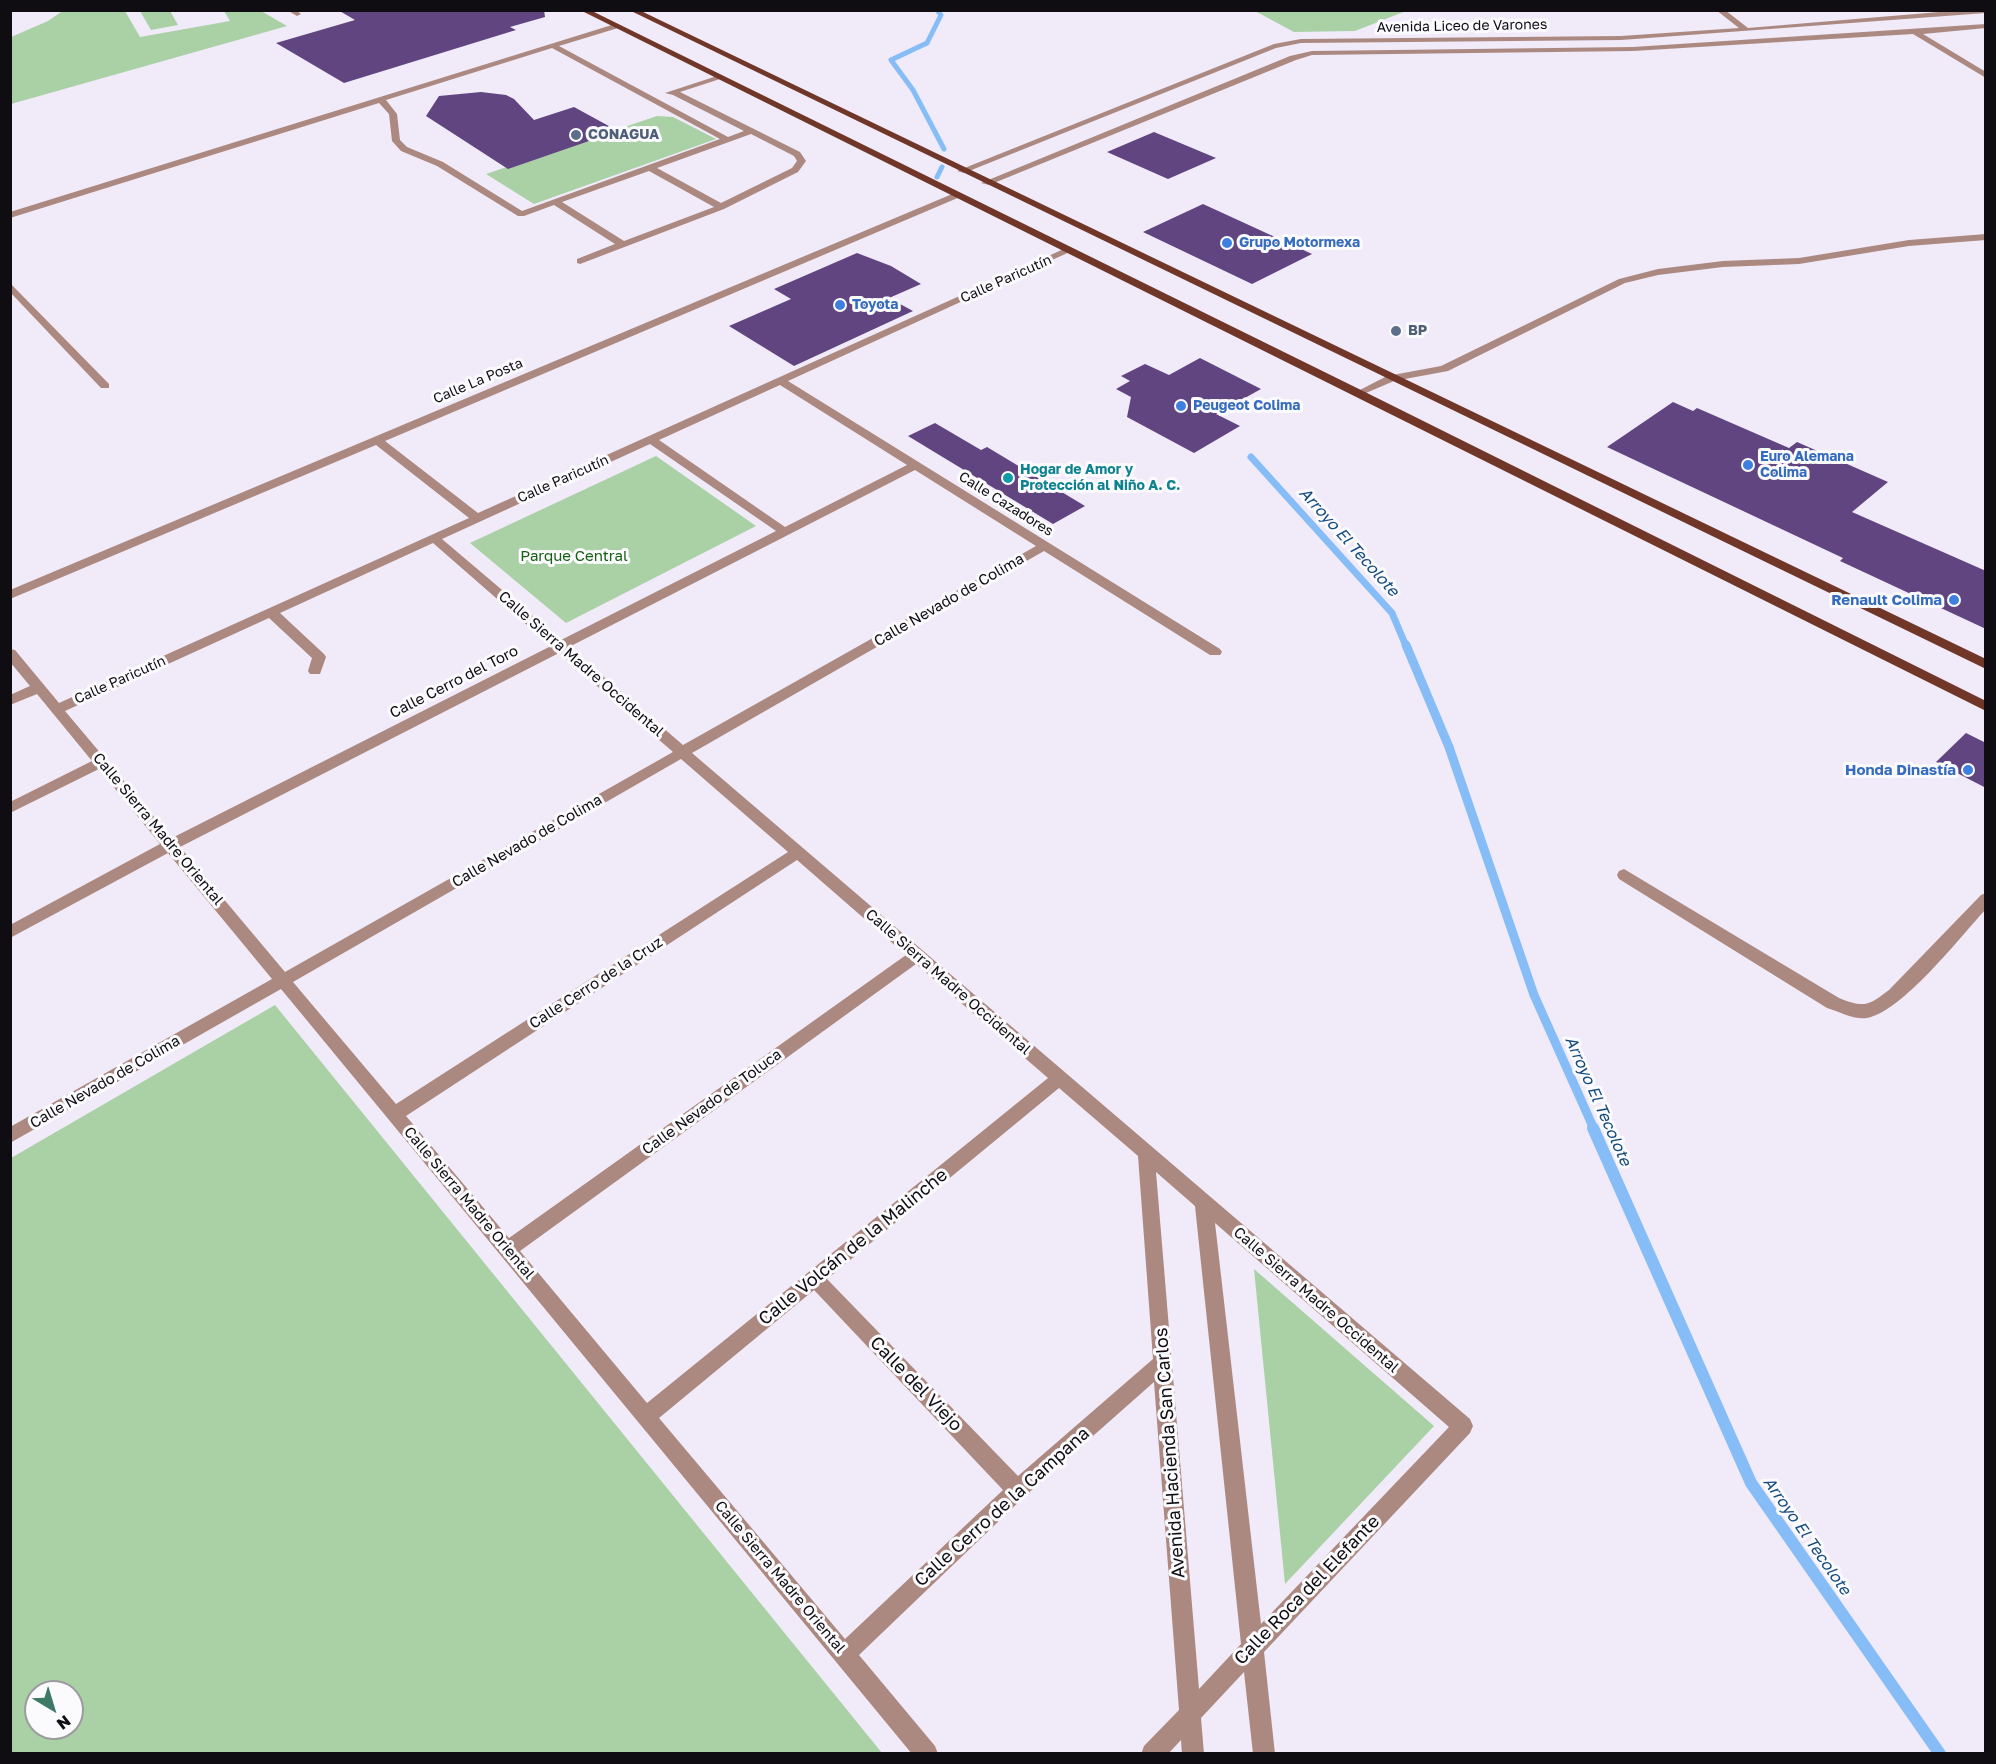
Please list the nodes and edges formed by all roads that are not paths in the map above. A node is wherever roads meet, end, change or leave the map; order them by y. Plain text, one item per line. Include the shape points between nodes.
1 (583, 10) edge
2 (632, 10) edge
3 (1719, 10) edge
4 (1880, 10) edge
5 (1986, 10) edge
6 (1893, 19) junction
7 (615, 26) junction
8 (1986, 26) edge
9 (1746, 30) junction
10 (1936, 30) junction
11 (1915, 32) junction
12 (1986, 34) edge
13 (1332, 40) junction
14 (553, 46) junction
15 (1337, 51) junction
16 (1986, 76) edge
17 (717, 77) junction
18 (674, 92) junction
19 (381, 99) junction
20 (652, 99) junction
21 (752, 131) junction
22 (728, 140) junction
23 (650, 168) junction
24 (961, 171) junction
25 (986, 183) junction
26 (957, 195) junction
27 (10, 200) edge
28 (555, 202) junction
29 (721, 207) junction
30 (22, 212) junction
31 (10, 215) edge
32 (1986, 237) edge
33 (622, 244) junction
34 (1069, 250) junction
35 (580, 261) dead end
36 (10, 286) edge
37 (1392, 378) junction
38 (780, 381) junction
39 (105, 386) dead end
40 (1359, 393) junction
41 (377, 440) junction
42 (651, 440) junction
43 (916, 465) junction
44 (477, 518) junction
45 (784, 532) junction
46 (434, 538) junction
47 (1044, 546) junction
48 (10, 595) edge
49 (271, 612) junction
50 (560, 646) junction
51 (1215, 652) dead end
52 (10, 653) edge
53 (1986, 665) edge
54 (315, 671) dead end
55 (40, 687) junction
56 (10, 701) edge
57 (1986, 707) edge
58 (57, 708) junction
59 (683, 752) junction
60 (102, 762) junction
61 (10, 808) edge
62 (170, 845) junction
63 (798, 852) junction
64 (1623, 875) dead end
65 (1986, 899) edge
66 (10, 932) edge
67 (917, 955) junction
68 (283, 980) junction
69 (1059, 1078) junction
70 (395, 1114) junction
71 (10, 1136) edge
72 (1146, 1153) junction
73 (1204, 1203) junction
74 (507, 1250) junction
75 (814, 1278) junction
76 (1163, 1362) junction
77 (646, 1416) junction
78 (1463, 1426) joint
79 (1017, 1490) junction
80 (1253, 1647) junction
81 (844, 1653) junction
82 (1190, 1713) junction
83 (927, 1754) edge
84 (1152, 1754) edge
85 (1193, 1754) edge
86 (1264, 1754) edge

1 - 7 main road
2 - 24 main road via 904,148
3 - 9 street
4 - 6 street
5 - 6 street, Avenida Liceo de Varones
6 - 9 street, Avenida Liceo de Varones
6 - 11 street
7 - 14 street
7 - 17 main road
8 - 10 street, Avenida Liceo de Varones
9 - 13 street, Avenida Liceo de Varones via 1621,38
10 - 11 street, Avenida Liceo de Varones
10 - 12 street via 1970,36
11 - 15 street, Avenida Liceo de Varones via 1633,49
11 - 16 street
13 - 15 street
13 - 24 street, Avenida Liceo de Varones via 1274,46
14 - 19 street
14 - 20 street
15 - 25 street, Avenida Liceo de Varones via 1293,58
17 - 18 street
17 - 26 main road via 885,155
18 - 20 street
18 - 21 street
19 - 28 street via 393,114 396,141 404,149 440,164 521,214
19 - 30 street
20 - 22 street
21 - 22 street
21 - 29 street via 797,154 802,161 795,170
22 - 23 street
23 - 28 street
23 - 29 street
24 - 25 main road
25 - 37 main road
26 - 34 main road
26 - 41 street, Calle La Posta
27 - 30 street
28 - 33 street
29 - 33 street
30 - 31 street
32 - 37 street via 1909,243 1799,261 1658,272 1622,281 1444,369
33 - 35 street
34 - 38 street, Calle Paricutín
34 - 40 main road
36 - 39 street
37 - 40 street
37 - 53 main road
38 - 42 street, Calle Paricutín
38 - 43 street, Calle Cazadores
40 - 57 main road
41 - 44 street
41 - 48 street, Calle La Posta
42 - 44 street, Calle Paricutín
42 - 45 street
43 - 45 street, Calle Cerro del Toro
43 - 47 street, Calle Cazadores
44 - 46 street, Calle Paricutín
45 - 50 street, Calle Cerro del Toro
46 - 49 street, Calle Paricutín
46 - 50 street, Calle Sierra Madre Occidental
47 - 51 street, Calle Cazadores
47 - 59 street, Calle Nevado de Colima
49 - 54 street via 319,657
49 - 58 street, Calle Paricutín
50 - 59 street, Calle Sierra Madre Occidental
50 - 62 street, Calle Cerro del Toro
52 - 55 street, Calle Sierra Madre Oriental
55 - 56 street
55 - 58 street, Calle Sierra Madre Oriental
58 - 60 street, Calle Sierra Madre Oriental
59 - 63 street, Calle Sierra Madre Occidental
59 - 68 street, Calle Nevado de Colima
60 - 61 street
60 - 62 street, Calle Sierra Madre Oriental
62 - 66 street, Calle Cerro del Toro
62 - 68 street, Calle Sierra Madre Oriental
63 - 67 street, Calle Sierra Madre Occidental
63 - 70 street, Calle Cerro de la Cruz
64 - 65 street via 1833,1003 1856,1012 1871,1010 1903,987
67 - 69 street, Calle Sierra Madre Occidental
67 - 74 street, Calle Nevado de Toluca
68 - 70 street, Calle Sierra Madre Oriental
68 - 71 street, Calle Nevado de Colima
69 - 72 street, Calle Sierra Madre Occidental
69 - 75 street, Calle Volcán de la Malinche
70 - 74 street, Calle Sierra Madre Oriental
72 - 73 street, Calle Sierra Madre Occidental
72 - 76 street, Avenida Hacienda San Carlos
73 - 78 street, Calle Sierra Madre Occidental
73 - 80 street
74 - 77 street, Calle Sierra Madre Oriental
75 - 77 street, Calle Volcán de la Malinche
75 - 79 street, Calle del Viejo
76 - 79 street, Calle Cerro de la Campana
76 - 82 street, Avenida Hacienda San Carlos
77 - 81 street, Calle Sierra Madre Oriental
78 - 80 street, Calle Roca del Elefante
79 - 81 street, Calle Cerro de la Campana
80 - 82 street, Calle Roca del Elefante
80 - 86 street
81 - 83 street, Calle Sierra Madre Oriental
82 - 84 street, Calle Roca del Elefante
82 - 85 street, Avenida Hacienda San Carlos

